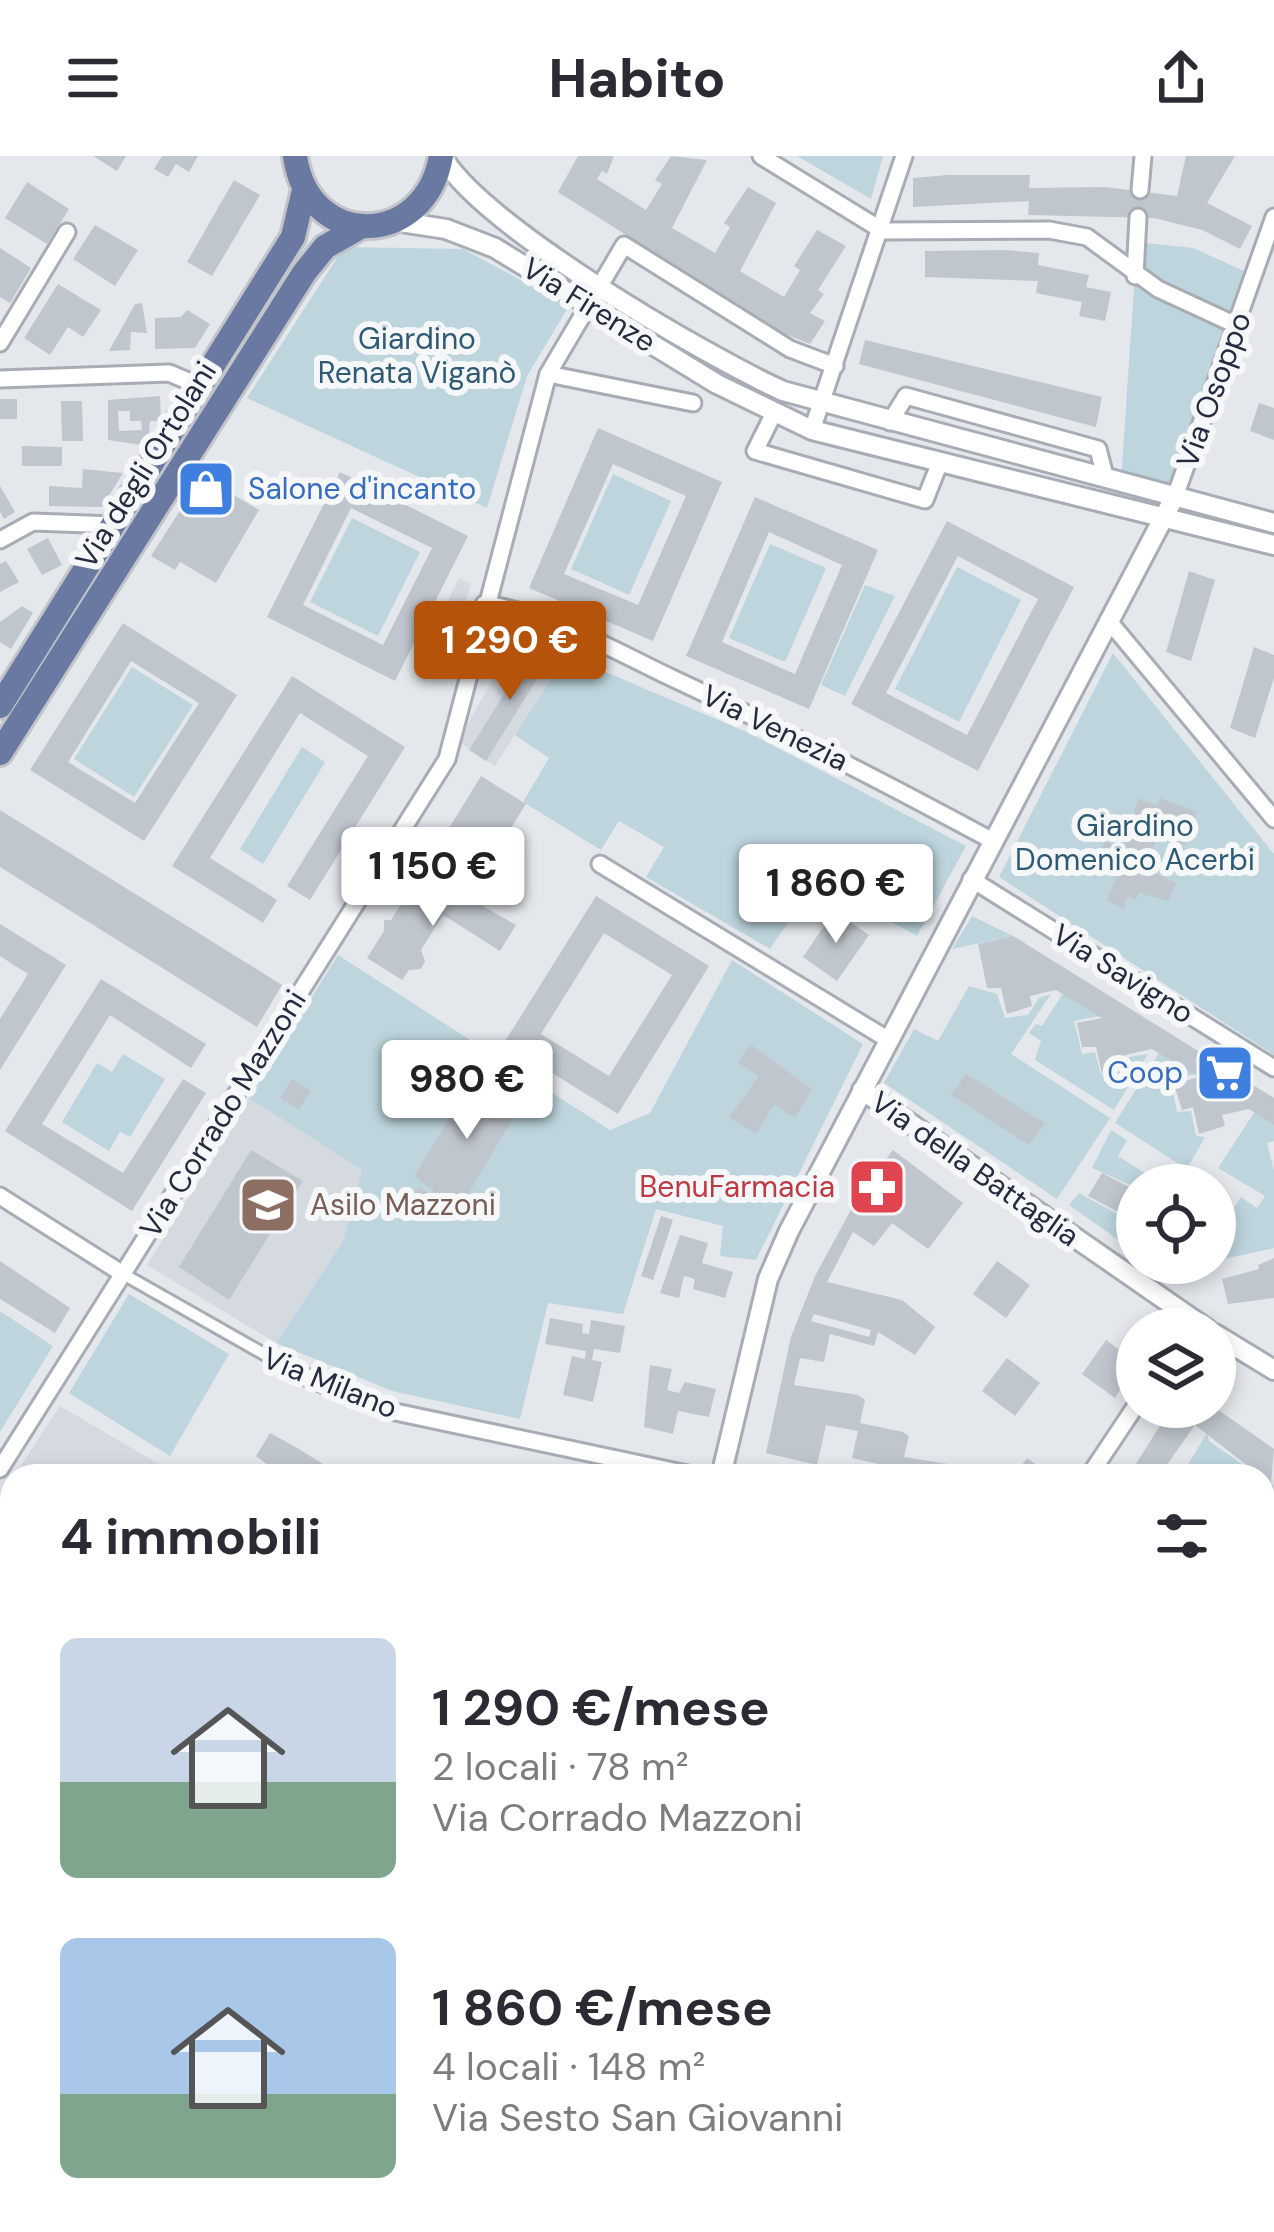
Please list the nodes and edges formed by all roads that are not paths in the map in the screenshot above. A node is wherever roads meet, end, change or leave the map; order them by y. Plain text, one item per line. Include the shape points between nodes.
1 (295, 156) edge
2 (441, 156) edge
3 (761, 156) edge
4 (904, 156) edge
5 (1142, 156) edge
6 (304, 190) junction
7 (1140, 190) dead end
8 (1138, 217) dead end
9 (1274, 218) edge
10 (394, 221) junction
11 (362, 226) junction
12 (883, 231) junction
13 (67, 232) dead end
14 (1135, 276) junction
15 (600, 284) junction
16 (587, 304) junction
17 (1238, 326) junction
18 (0, 343) edge
19 (835, 366) junction
20 (548, 374) junction
21 (0, 379) edge
22 (200, 386) junction
23 (693, 403) dead end
24 (821, 404) junction
25 (774, 413) junction
26 (890, 422) junction
27 (812, 430) junction
28 (940, 462) junction
29 (1105, 476) junction
30 (1176, 494) junction
31 (1163, 517) junction
32 (1274, 523) edge
33 (114, 525) junction
34 (0, 539) edge
35 (1274, 545) edge
36 (484, 604) junction
37 (1108, 620) junction
38 (0, 706) edge
39 (0, 753) edge
40 (1274, 819) edge
41 (993, 841) junction
42 (600, 864) dead end
43 (971, 880) junction
44 (887, 1040) junction
45 (1274, 1068) edge
46 (862, 1090) junction
47 (0, 1196) edge
48 (123, 1274) junction
49 (1170, 1308) edge
50 (1236, 1347) edge
51 (1274, 1370) edge
52 (301, 1375) joint
53 (1121, 1428) edge
54 (3, 1464) edge
55 (640, 1464) edge
56 (724, 1464) edge
57 (1097, 1464) edge

1 - 6 main road
2 - 10 main road via 429,193
2 - 15 street, Via Firenze via 484,206
3 - 12 street
4 - 12 street
5 - 7 street
6 - 11 main road via 328,215
6 - 22 main road, Via degli Ortolani via 293,237
8 - 14 street
9 - 17 street, Via Osoppo
10 - 11 main road
10 - 16 street, Via Firenze via 466,235
11 - 39 main road, Via degli Ortolani via 325,247 304,273
12 - 14 street via 1070,232 1103,247
12 - 19 street
13 - 18 street
14 - 17 street
15 - 16 street, Via Corrado Mazzoni
15 - 19 street, Via Firenze via 624,245 790,349
15 - 24 street, Via Firenze via 724,362
16 - 20 street, Via Corrado Mazzoni
16 - 25 street, Via Firenze
17 - 30 street, Via Osoppo
19 - 24 street
20 - 23 street
20 - 36 street, Via Corrado Mazzoni
21 - 22 street via 169,373
22 - 33 main road, Via degli Ortolani
24 - 26 street, Via Firenze
24 - 27 street
25 - 27 street, Via Firenze
25 - 28 street via 755,452 925,500
26 - 29 street, Via Firenze
26 - 29 street, Via Firenze via 906,396 1097,449
27 - 28 street, Via Firenze
28 - 31 street, Via Firenze
29 - 30 street, Via Firenze
30 - 31 street
30 - 32 street, Via Firenze
31 - 35 street, Via Firenze
31 - 37 street
33 - 34 street via 33,522
33 - 38 main road, Via degli Ortolani
36 - 41 street, Via Venezia via 577,632
36 - 48 street, Via Corrado Mazzoni via 447,759
37 - 40 street
37 - 41 street
41 - 43 street
42 - 44 street
43 - 44 street
43 - 45 street, Via Savigno
44 - 46 street
46 - 49 street, Via della Battaglia
46 - 56 street via 768,1280
47 - 48 street, Via Milano
48 - 52 street, Via Milano
48 - 54 street, Via Corrado Mazzoni
50 - 51 street
52 - 55 street, Via Milano via 386,1410
53 - 57 street

